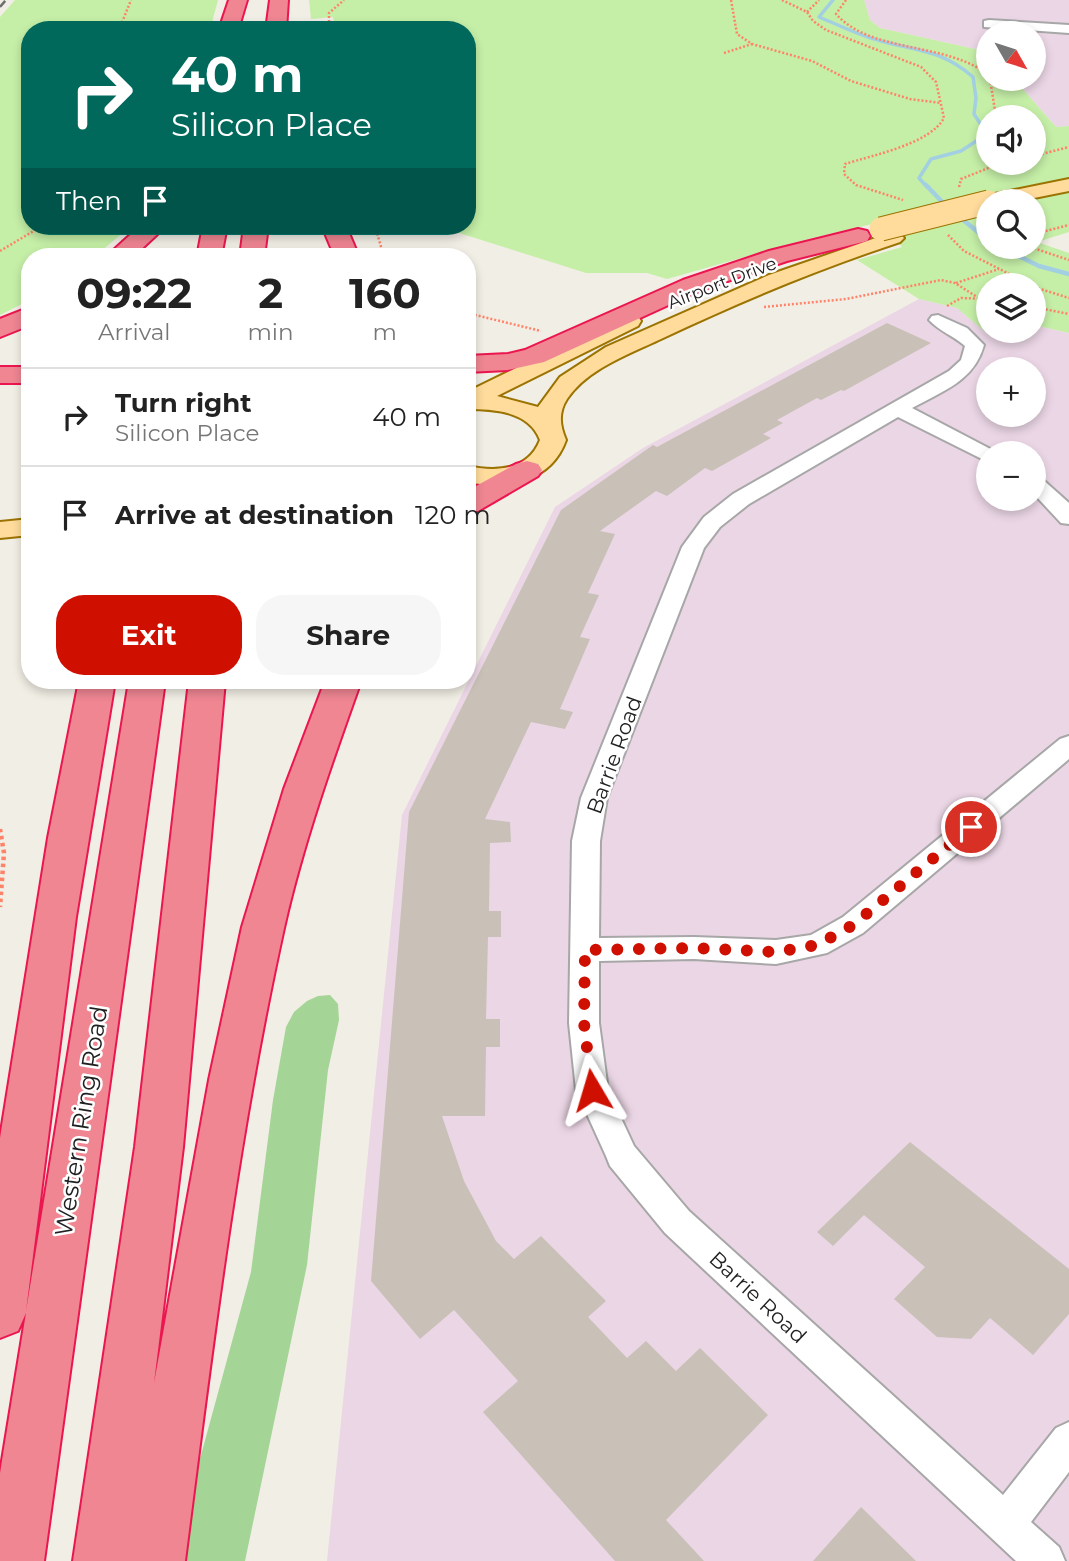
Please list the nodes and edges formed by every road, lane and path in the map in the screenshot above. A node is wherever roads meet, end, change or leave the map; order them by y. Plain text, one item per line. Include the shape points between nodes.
1 (131, 0) edge
2 (240, 0) edge
3 (279, 0) edge
4 (292, 0) edge
5 (344, 0) edge
6 (730, 0) edge
7 (782, 0) edge
8 (818, 0) edge
9 (846, 0) edge
10 (807, 12) junction
11 (123, 21) edge
12 (232, 21) edge
13 (239, 21) edge
14 (277, 21) edge
15 (291, 21) edge
16 (329, 21) edge
17 (1046, 28) edge
18 (1069, 29) edge
19 (752, 44) junction
20 (724, 53) dead end
21 (976, 65) edge
22 (941, 103) junction
23 (1069, 147) edge
24 (1046, 153) edge
25 (1069, 185) edge
26 (1046, 190) edge
27 (1069, 196) edge
28 (904, 201) dead end
29 (1046, 201) edge
30 (976, 205) edge
31 (976, 215) edge
32 (1069, 225) edge
33 (1046, 231) edge
34 (877, 234) junction
35 (947, 234) dead end
36 (26, 235) edge
37 (144, 235) edge
38 (128, 248) edge
39 (0, 251) edge
40 (1046, 252) edge
41 (1069, 260) edge
42 (999, 269) junction
43 (1007, 273) edge
44 (955, 284) junction
45 (1046, 290) edge
46 (976, 296) edge
47 (976, 297) edge
48 (1069, 298) edge
49 (715, 305) junction
50 (1046, 309) edge
51 (1069, 314) edge
52 (476, 315) edge
53 (21, 318) edge
54 (938, 320) joint
55 (0, 329) edge
56 (570, 340) junction
57 (476, 364) edge
58 (0, 375) edge
59 (21, 376) edge
60 (476, 398) edge
61 (476, 403) edge
62 (898, 409) junction
63 (549, 428) junction
64 (976, 448) edge
65 (527, 470) junction
66 (476, 478) edge
67 (1046, 493) edge
68 (476, 498) edge
69 (21, 513) edge
70 (0, 514) edge
71 (1069, 518) edge
72 (21, 528) edge
73 (0, 530) edge
74 (95, 689) edge
75 (146, 689) edge
76 (206, 689) edge
77 (339, 689) edge
78 (1069, 745) edge
79 (0, 829) edge
80 (0, 907) edge
81 (585, 950) junction
82 (0, 1313) edge
83 (1069, 1441) edge
84 (1005, 1524) junction
85 (15, 1561) edge
86 (103, 1561) edge
87 (156, 1561) edge
88 (1045, 1561) edge

1 - 11 path
2 - 12 highway
2 - 13 highway
3 - 14 highway
4 - 15 highway
5 - 16 path via 329,13
6 - 19 path via 737,34
7 - 10 path
8 - 10 path
9 - 21 path via 837,19 877,38 956,56
10 - 22 path via 826,30 921,67 936,82
17 - 18 street
19 - 20 path
19 - 22 path via 812,61 851,81
22 - 28 path via 944,118 939,127 915,141 845,164 844,174 856,184
23 - 24 path
25 - 26 main road, Airport Drive
27 - 29 main road
30 - 34 main road, Airport Drive, bridge
31 - 34 main road, Airport Drive
32 - 33 path
34 - 49 main road, Airport Drive
34 - 56 highway via 778,256 692,285
34 - 60 main road, Airport Drive via 769,264 668,304
35 - 42 path via 964,251
36 - 39 path
37 - 38 highway
40 - 41 path
42 - 43 path
42 - 44 path
44 - 46 path
44 - 49 path via 930,281 800,305 734,309
45 - 48 path
47 - 54 path via 954,300
49 - 63 main road, Airport Drive via 580,373 553,401 547,417
50 - 51 path
52 - 56 path
53 - 55 highway
54 - 62 street, Barrie Road via 961,331 975,345 970,362
56 - 57 highway via 522,360
58 - 59 highway
61 - 63 main road via 528,412
62 - 64 street
62 - 81 street, Barrie Road via 741,499 712,522 693,547 594,798 586,841
63 - 65 main road, Airport Drive via 551,448
65 - 66 main road
65 - 68 highway
67 - 71 street
69 - 70 main road
72 - 73 main road
74 - 82 highway via 32,1063
75 - 85 highway, Western Ring Road
76 - 86 highway via 159,1147
77 - 87 highway via 303,789 263,927 185,1351
78 - 81 street via 853,925 817,945 776,952
79 - 80 path via 4,853
81 - 84 street, Barrie Road via 584,1023 592,1090 622,1156 677,1222
83 - 84 street
84 - 88 street, Barrie Road

